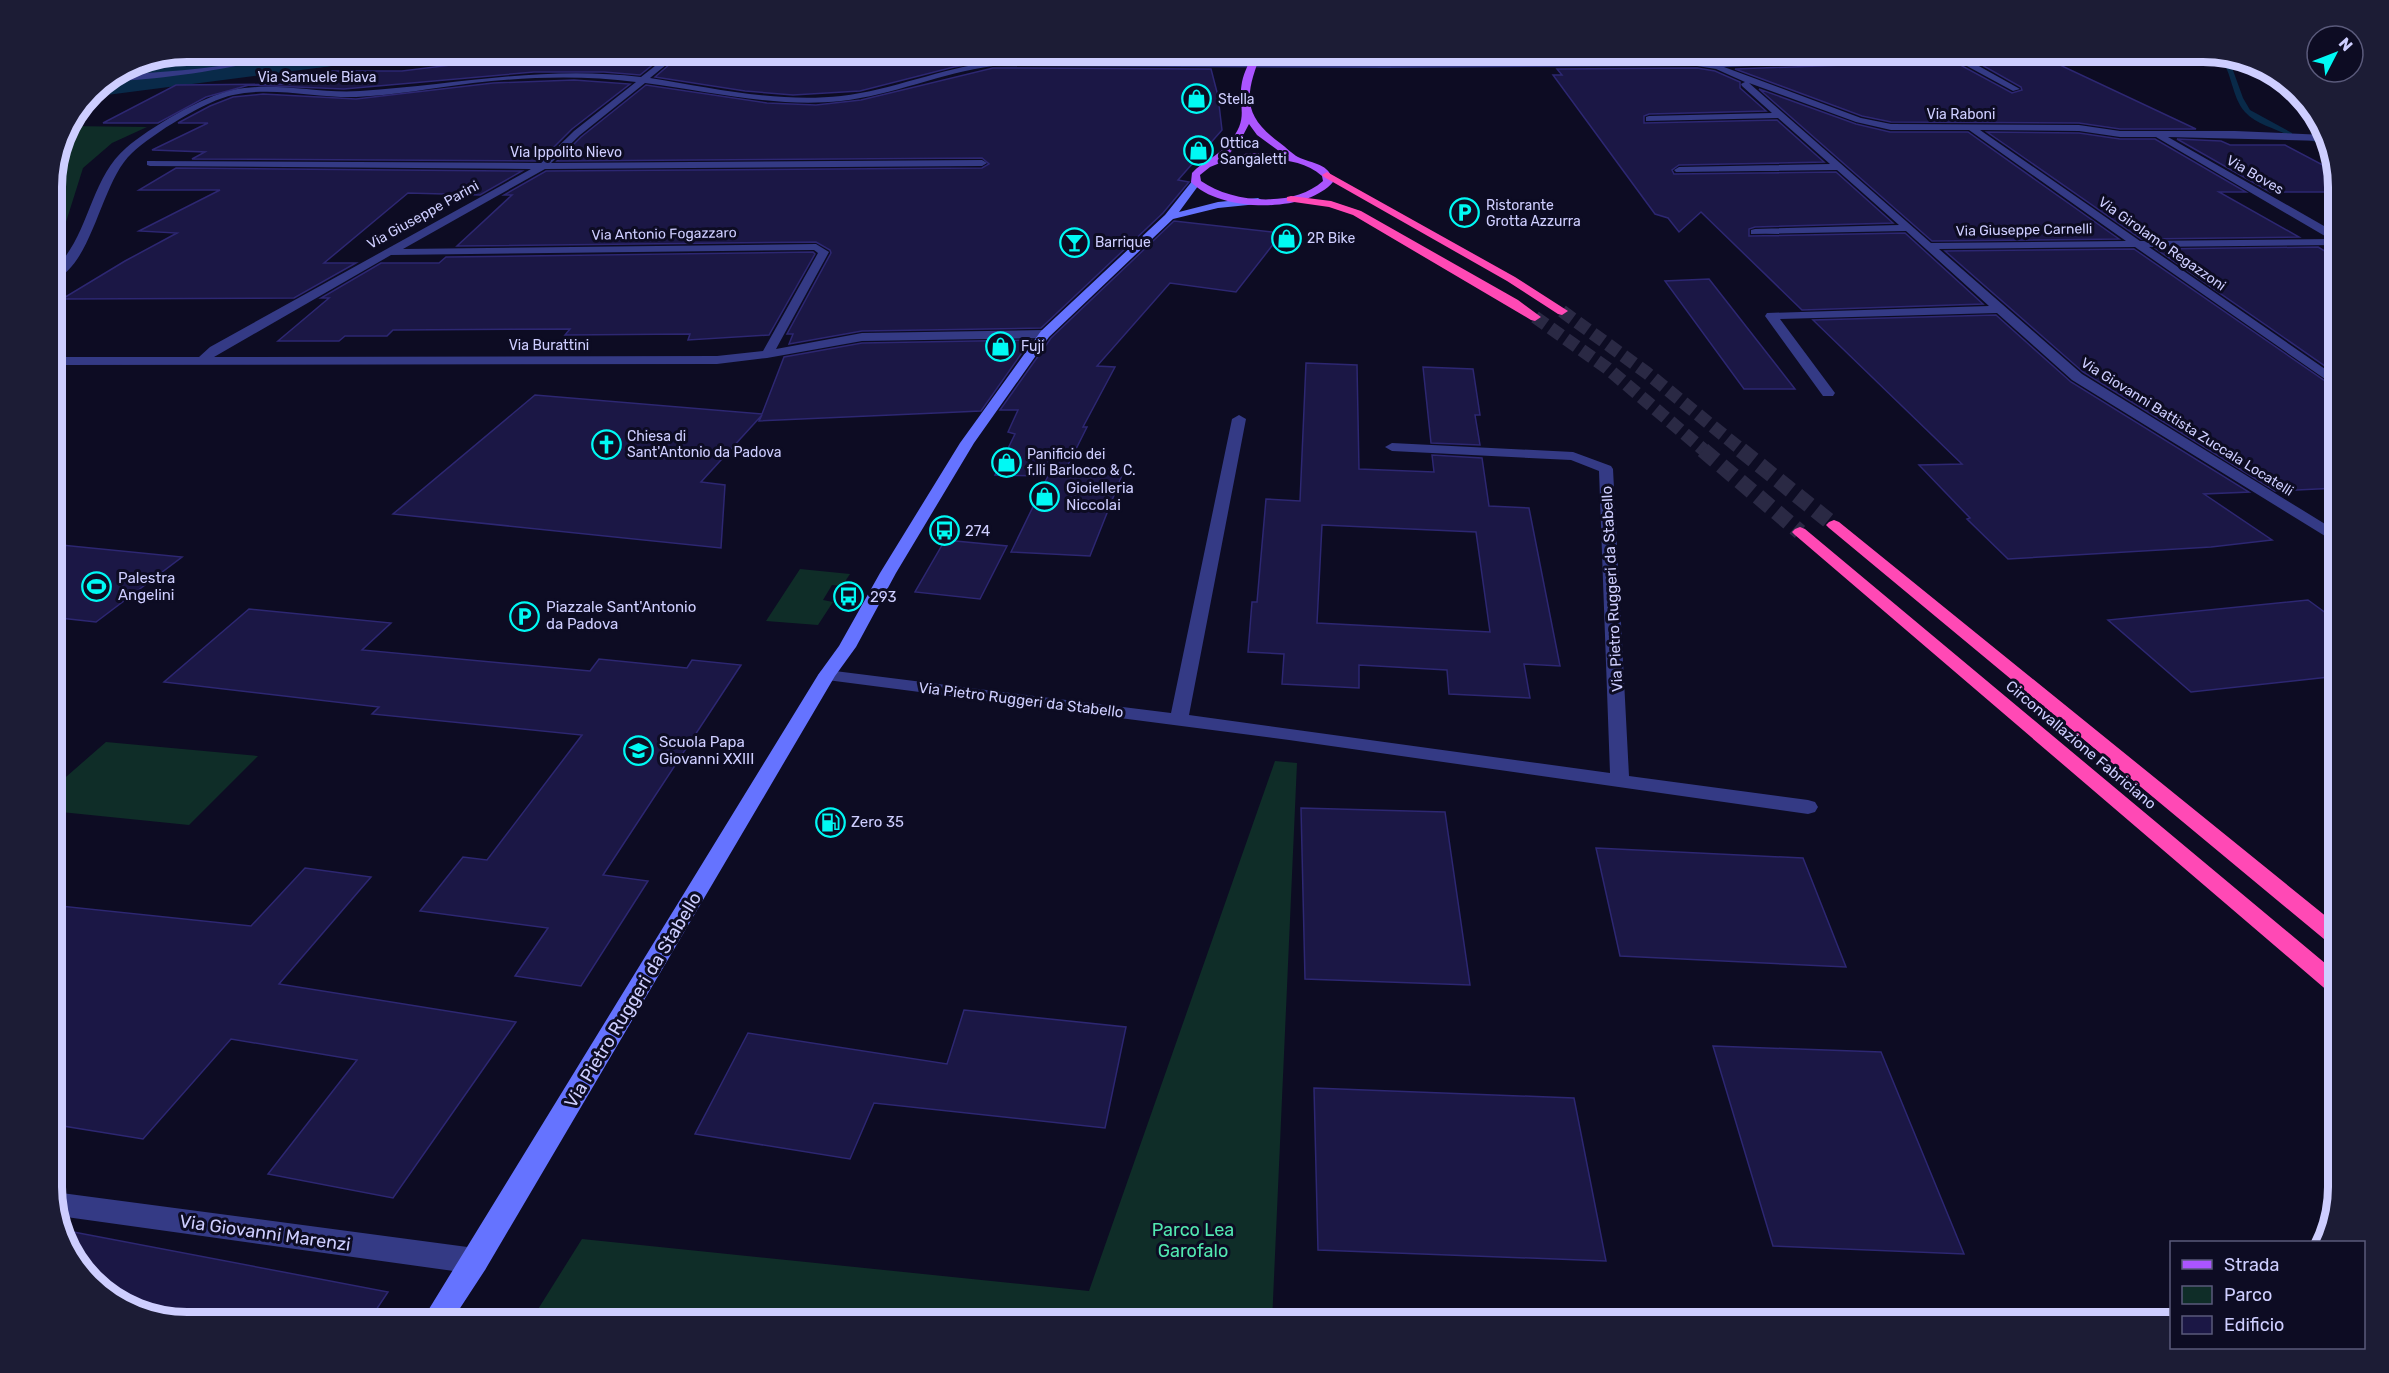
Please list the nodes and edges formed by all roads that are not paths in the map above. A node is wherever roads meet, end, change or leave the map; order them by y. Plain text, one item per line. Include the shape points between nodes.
1 (250, 62) edge
2 (666, 62) edge
3 (1252, 62) edge
4 (1516, 62) edge
5 (1630, 62) edge
6 (1711, 62) edge
7 (1788, 62) edge
8 (1965, 62) edge
9 (1251, 65) junction
10 (1710, 65) junction
11 (1729, 74) junction
12 (126, 77) edge
13 (645, 79) junction
14 (2016, 89) dead end
15 (1780, 115) junction
16 (1248, 117) junction
17 (1649, 119) dead end
18 (1970, 128) junction
19 (2158, 135) junction
20 (2317, 138) edge
21 (1216, 162) junction
22 (1305, 162) junction
23 (150, 163) dead end
24 (982, 163) dead end
25 (543, 166) junction
26 (1839, 167) junction
27 (1679, 170) dead end
28 (1327, 175) junction
29 (1196, 182) junction
30 (1291, 199) junction
31 (1258, 201) junction
32 (1169, 217) junction
33 (1908, 228) junction
34 (1755, 232) dead end
35 (2327, 234) edge
36 (2327, 240) edge
37 (2135, 243) junction
38 (1928, 246) junction
39 (386, 252) junction
40 (62, 271) edge
41 (1998, 309) junction
42 (1562, 311) tunnel mouth
43 (1535, 317) tunnel mouth
44 (1045, 334) junction
45 (767, 354) junction
46 (204, 359) junction
47 (62, 361) edge
48 (2327, 376) edge
49 (1828, 393) dead end
50 (1239, 418) dead end
51 (1392, 447) dead end
52 (1834, 525) tunnel mouth
53 (1800, 532) tunnel mouth
54 (2327, 532) edge
55 (827, 675) junction
56 (1179, 721) junction
57 (1620, 782) junction
58 (1808, 807) dead end
59 (2328, 930) edge
60 (2328, 978) edge
61 (63, 1205) edge
62 (475, 1261) junction
63 (442, 1312) edge

1 - 12 street
2 - 13 street, Via Giuseppe Parini
3 - 9 main road
4 - 9 street, Via Raboni
5 - 10 street, Via Raboni
6 - 10 street
7 - 10 street
8 - 14 street
9 - 13 street, Via Samuele Biava via 969,62 883,91 822,100 758,98
9 - 16 main road via 1246,83
10 - 11 street, Via Raboni
11 - 15 street, Via Giovanni Battista Zuccala Locatelli
11 - 18 street, Via Raboni via 1880,125
13 - 25 street, Via Giuseppe Parini via 577,133
13 - 40 street, Via Samuele Biava via 553,74 355,94 232,92 170,123 130,149 118,162 82,241
15 - 17 street
15 - 26 street, Via Giovanni Battista Zuccala Locatelli
16 - 21 main road, Via Pietro Ruggeri da Stabello via 1234,143
16 - 22 main road via 1260,133
18 - 19 street, Via Raboni via 2079,128
18 - 37 street, Via Girolamo Regazzoni
19 - 20 street, Via Raboni
19 - 35 street, Via Boves
21 - 22 main road via 1264,156
21 - 29 main road, Via Pietro Ruggeri da Stabello via 1198,171
22 - 28 main road
23 - 25 street, Via Ippolito Nievo
24 - 25 street, Via Ippolito Nievo
25 - 39 street, Via Giuseppe Parini
26 - 27 street
26 - 33 street, Via Giovanni Battista Zuccala Locatelli
28 - 30 main road via 1328,182 1322,189
28 - 42 highway
29 - 31 main road via 1218,195
29 - 32 street, Via Pietro Ruggeri da Stabello
30 - 31 main road
30 - 43 highway via 1331,204 1357,213
31 - 32 street
32 - 44 street, Via Pietro Ruggeri da Stabello
33 - 34 street
33 - 38 street, Via Giovanni Battista Zuccala Locatelli
36 - 37 street, Via Giuseppe Carnelli
37 - 38 street, Via Giuseppe Carnelli
37 - 48 street, Via Girolamo Regazzoni
38 - 41 street, Via Giovanni Battista Zuccala Locatelli
39 - 45 street, Via Antonio Fogazzaro via 816,247 824,252
39 - 46 street, Via Giuseppe Parini
41 - 49 street via 1771,316
41 - 54 street, Via Giovanni Battista Zuccala Locatelli via 2077,377
44 - 45 street, Via Burattini via 862,337
44 - 55 street, Via Pietro Ruggeri da Stabello via 967,442
45 - 46 street, Via Burattini via 717,360
46 - 47 street, Via Burattini
50 - 56 street
51 - 57 street, Via Pietro Ruggeri da Stabello via 1573,456 1606,469
52 - 59 highway, Circonvallazione Fabriciano
53 - 60 highway, Circonvallazione Fabriciano
55 - 56 street, Via Pietro Ruggeri da Stabello
55 - 62 street, Via Pietro Ruggeri da Stabello
56 - 57 street, Via Pietro Ruggeri da Stabello
57 - 58 street, Via Pietro Ruggeri da Stabello
61 - 62 street, Via Giovanni Marenzi
62 - 63 street, Via Pietro Ruggeri da Stabello

